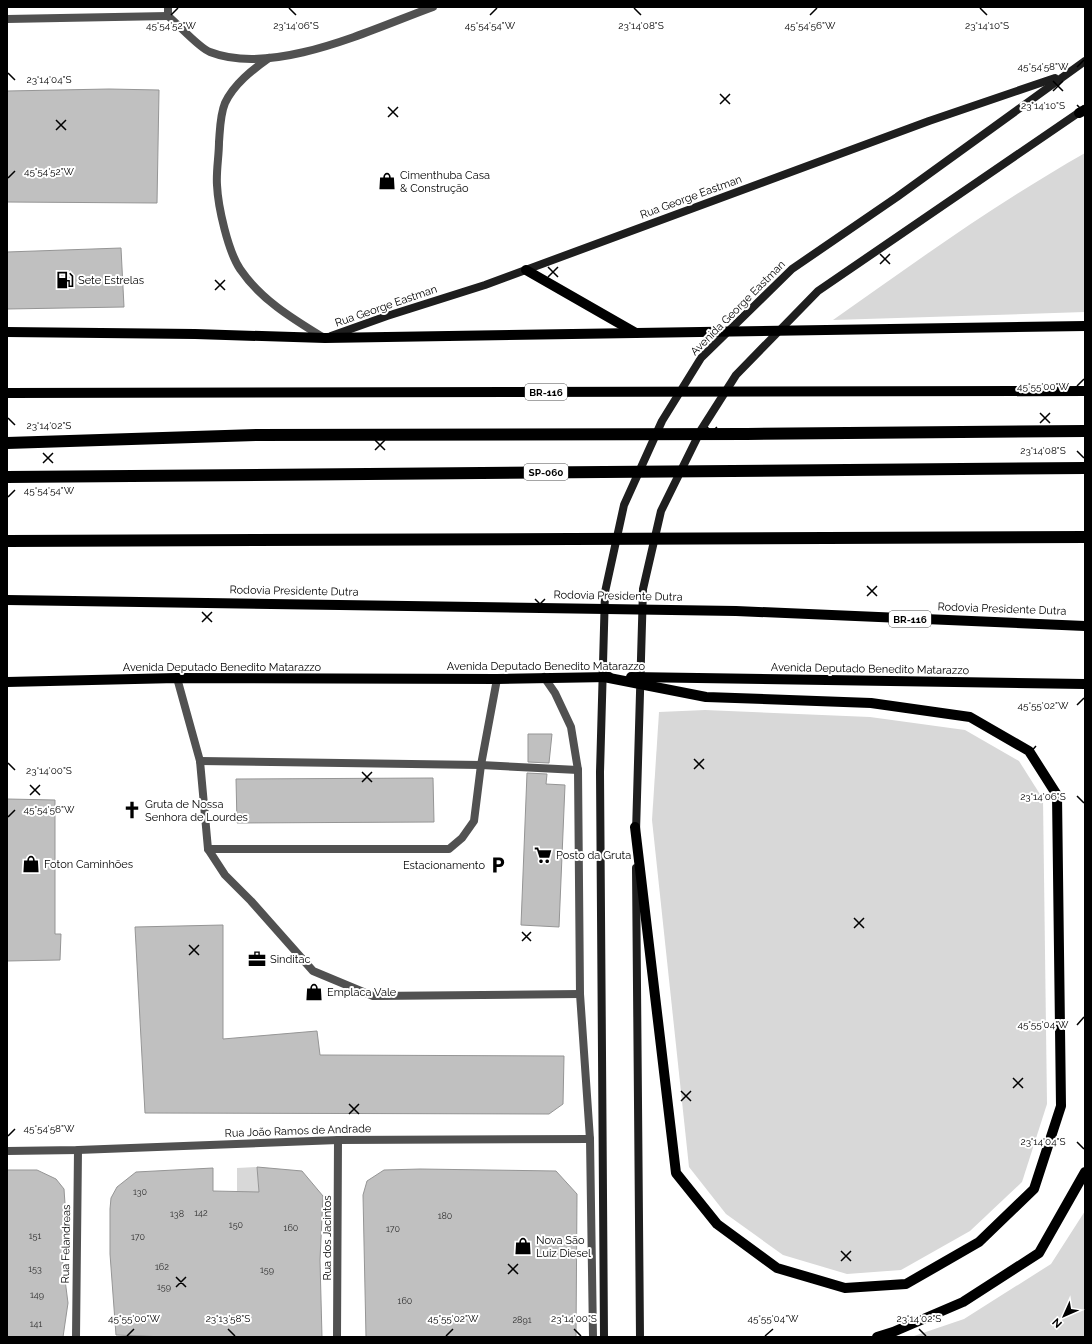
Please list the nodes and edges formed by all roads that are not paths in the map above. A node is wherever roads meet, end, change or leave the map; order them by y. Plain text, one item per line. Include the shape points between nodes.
1 (168, 7) edge
2 (433, 7) edge
3 (168, 16) junction
4 (7, 19) edge
5 (269, 58) junction
6 (1085, 61) edge
7 (1063, 75) junction
8 (1083, 110) edge
9 (526, 270) junction
10 (1085, 326) edge
11 (7, 332) edge
12 (636, 333) junction
13 (325, 338) junction
14 (1085, 391) edge
15 (7, 393) edge
16 (1085, 431) edge
17 (7, 443) edge
18 (1085, 468) edge
19 (7, 477) edge
20 (1085, 537) edge
21 (7, 541) edge
22 (7, 600) edge
23 (1085, 626) edge
24 (544, 677) junction
25 (604, 677) junction
26 (177, 678) junction
27 (497, 679) junction
28 (7, 682) edge
29 (1085, 684) edge
30 (200, 761) junction
31 (481, 765) junction
32 (578, 770) junction
33 (636, 827) junction
34 (208, 849) junction
35 (580, 994) junction
36 (590, 1139) junction
37 (338, 1140) junction
38 (78, 1150) junction
39 (7, 1151) edge
40 (1085, 1172) edge
41 (76, 1337) edge
42 (337, 1337) edge
43 (593, 1337) edge
44 (604, 1337) edge
45 (640, 1337) edge
46 (877, 1337) edge

1 - 3 street
2 - 5 street via 318,49
3 - 4 street
3 - 5 street via 209,52 237,58
5 - 13 street via 250,72 224,104 220,122 217,185 227,240 239,268 257,290 287,316
6 - 7 main road, Avenida George Eastman
7 - 9 main road, Rua George Eastman via 922,124
7 - 44 main road, Avenida George Eastman via 792,269 701,358 662,421 624,505 605,592 600,772
8 - 33 main road via 818,291 736,375 701,430 661,510 643,590
9 - 12 main road
9 - 13 main road, Rua George Eastman
10 - 12 main road
11 - 13 main road
12 - 13 main road
14 - 15 main road, BR-116
16 - 17 highway via 257,435
18 - 19 highway, SP-060
20 - 21 highway
22 - 23 main road, Rodovia Presidente Dutra / BR-116 via 736,611
24 - 25 main road, Avenida Deputado Benedito Matarazzo
24 - 27 main road, Avenida Deputado Benedito Matarazzo
24 - 32 street via 555,693 571,727
25 - 29 main road, Avenida Deputado Benedito Matarazzo
25 - 33 main road via 706,697 871,703 970,717 1029,751 1057,795 1061,1106 1034,1189 979,1242 906,1284 845,1288 777,1268 717,1224 676,1173
26 - 27 main road, Avenida Deputado Benedito Matarazzo
26 - 28 main road, Avenida Deputado Benedito Matarazzo
26 - 30 street
27 - 31 street
30 - 31 street
30 - 34 street
31 - 32 street
31 - 34 street via 474,821 450,849
32 - 35 street
33 - 45 main road
34 - 35 street via 225,875 313,971 373,996
35 - 36 street
36 - 37 street, Rua João Ramos de Andrade
36 - 43 street
37 - 38 street, Rua João Ramos de Andrade
37 - 42 street, Rua dos Jacintos
38 - 39 street, Rua João Ramos de Andrade
38 - 41 street, Rua Felandreas
40 - 46 main road via 1039,1254 963,1302

